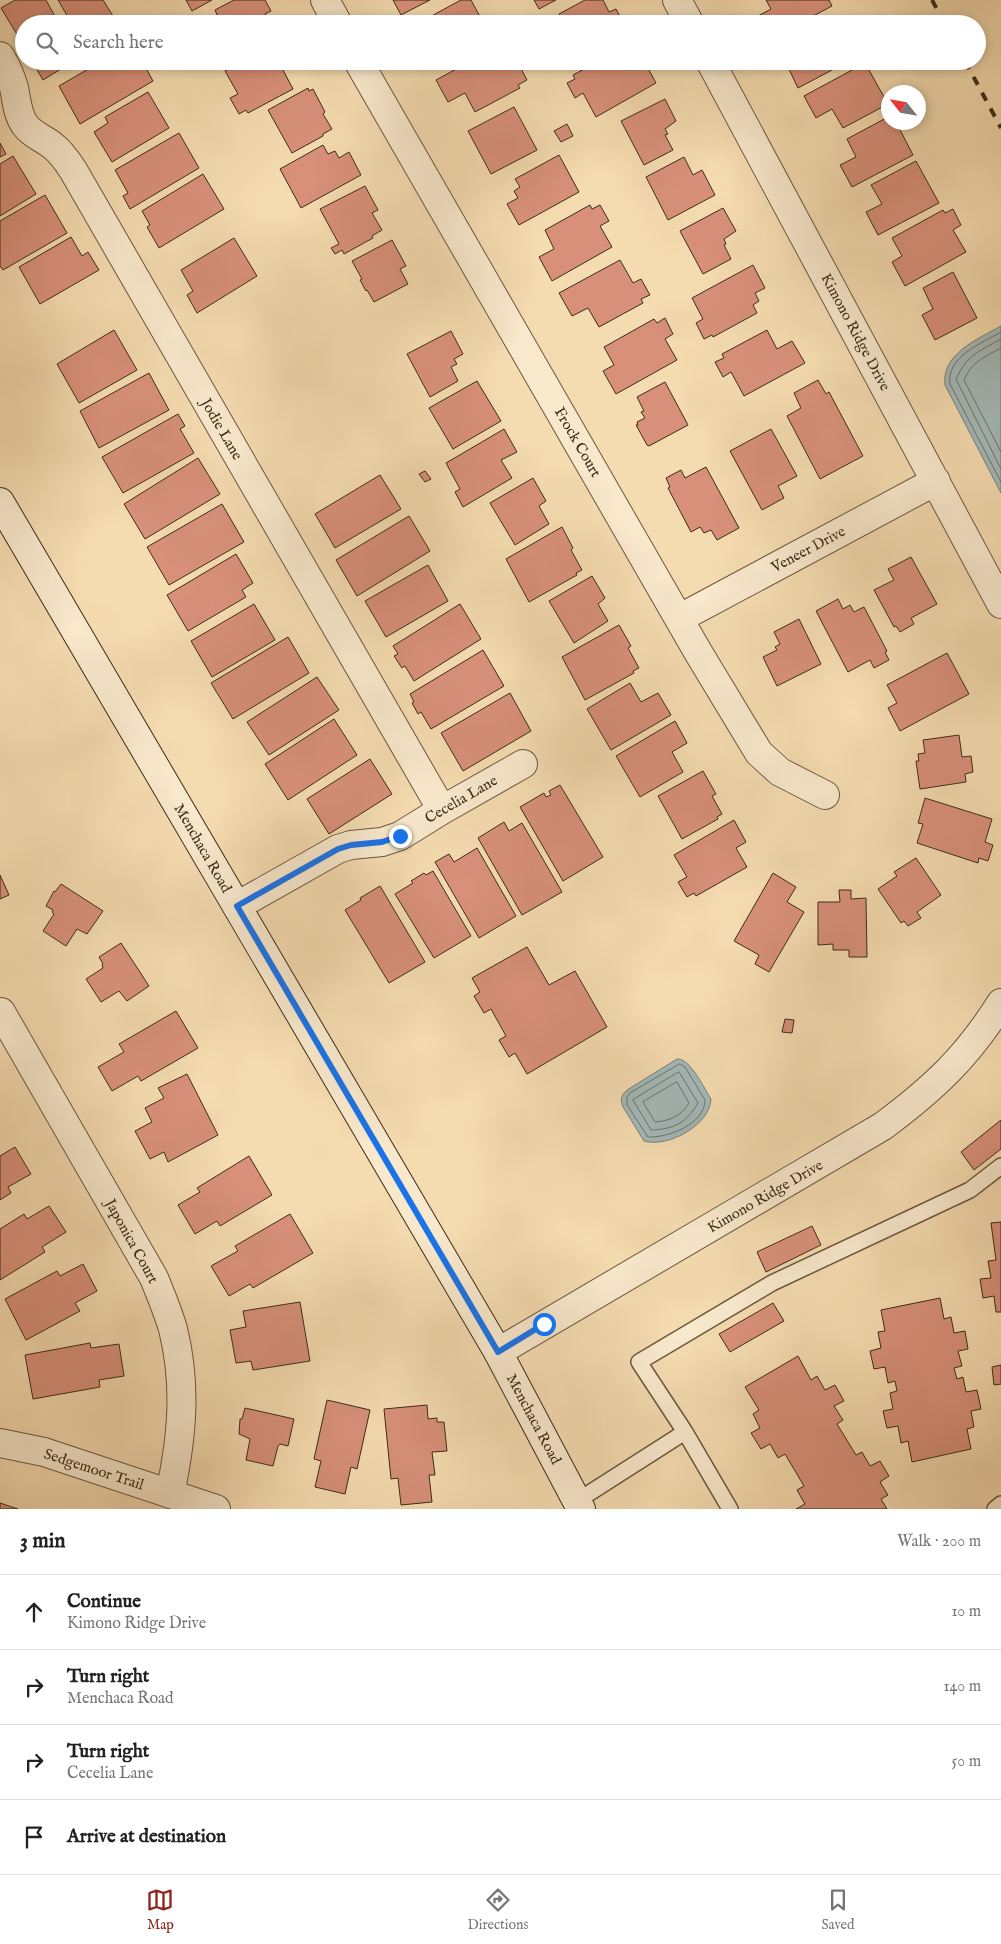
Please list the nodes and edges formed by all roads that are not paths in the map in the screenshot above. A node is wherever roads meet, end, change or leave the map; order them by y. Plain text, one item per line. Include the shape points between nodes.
1 (325, 0) edge
2 (677, 0) edge
3 (333, 15) edge
4 (685, 15) edge
5 (0, 56) edge
6 (363, 70) edge
7 (715, 70) edge
8 (936, 481) junction
9 (0, 502) edge
10 (1001, 604) edge
11 (680, 618) junction
12 (523, 764) dead end
13 (825, 795) dead end
14 (442, 810) junction
15 (237, 906) junction
16 (1001, 1003) edge
17 (0, 1012) edge
18 (1001, 1166) edge
19 (498, 1352) junction
20 (685, 1432) junction
21 (0, 1443) edge
22 (170, 1494) junction
23 (1001, 1504) edge
24 (574, 1506) edge
25 (216, 1509) edge
26 (730, 1509) edge
27 (995, 1509) edge

1 - 3 street
2 - 4 street
5 - 14 street, Jodie Lane via 9,72 25,126 64,156 73,170
6 - 11 street, Frock Court
7 - 8 street, Kimono Ridge Drive
8 - 10 street, Kimono Ridge Drive
8 - 11 street, Veneer Drive
9 - 15 street, Menchaca Road
11 - 13 street, Frock Court via 759,753 780,772
12 - 14 street, Cecelia Lane
14 - 15 street, Cecelia Lane via 400,836 382,842 351,845 328,854
15 - 19 street, Menchaca Road
16 - 19 street, Kimono Ridge Drive via 960,1060 922,1097 883,1126
17 - 22 street, Japonica Court via 154,1278 164,1303 172,1327 182,1392 179,1452
18 - 20 lane via 970,1190 772,1283 639,1362
19 - 24 street, Menchaca Road
20 - 24 lane
20 - 26 lane
21 - 22 street, Sedgemoor Trail via 44,1452
22 - 25 street, Sedgemoor Trail
23 - 27 lane

